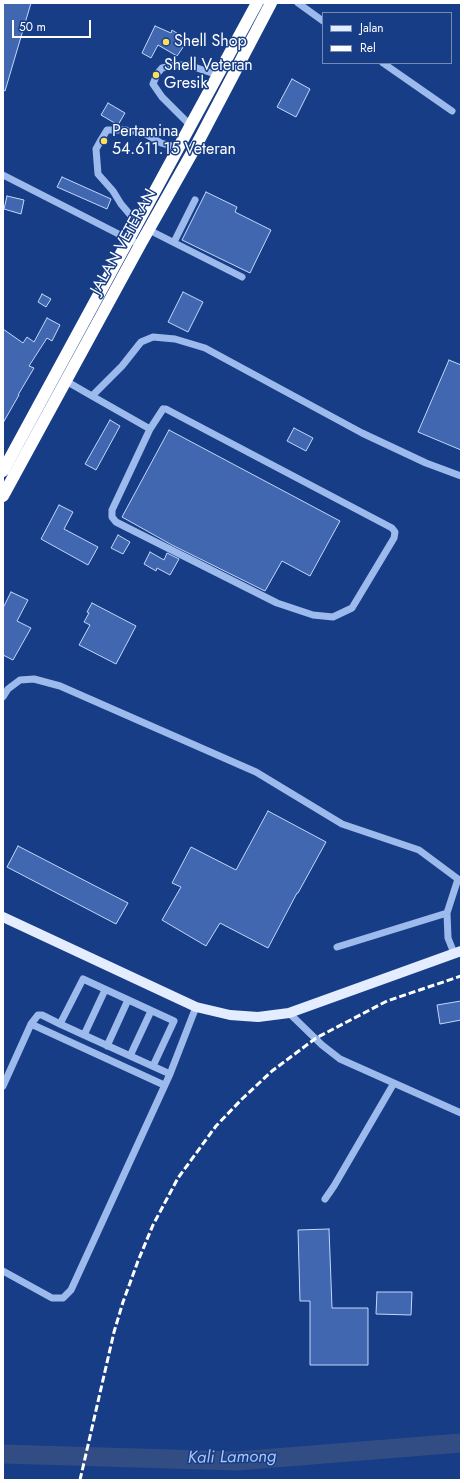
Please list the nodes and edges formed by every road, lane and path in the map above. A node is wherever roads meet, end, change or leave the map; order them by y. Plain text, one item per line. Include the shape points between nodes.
1 (257, 3) edge
2 (271, 3) edge
3 (298, 3) edge
4 (322, 20) edge
5 (384, 64) edge
6 (218, 75) junction
7 (452, 111) dead end
8 (191, 126) junction
9 (179, 148) junction
10 (3, 175) edge
11 (195, 200) dead end
12 (143, 227) junction
13 (129, 240) junction
14 (174, 242) junction
15 (140, 245) junction
16 (242, 277) dead end
17 (66, 381) junction
18 (92, 396) junction
19 (150, 429) junction
20 (3, 471) edge
21 (461, 476) edge
22 (3, 496) edge
23 (3, 697) edge
24 (459, 880) edge
25 (447, 913) junction
26 (3, 917) edge
27 (337, 947) dead end
28 (457, 952) edge
29 (105, 990) junction
30 (128, 1000) junction
31 (196, 1007) junction
32 (151, 1010) junction
33 (289, 1013) junction
34 (31, 1024) junction
35 (60, 1024) junction
36 (84, 1035) junction
37 (107, 1046) junction
38 (130, 1056) junction
39 (153, 1066) junction
40 (170, 1074) junction
41 (394, 1083) junction
42 (164, 1085) junction
43 (3, 1086) edge
44 (461, 1113) edge
45 (325, 1199) dead end
46 (3, 1272) edge

1 - 6 highway, JALAN VETERAN
2 - 12 highway, JALAN VETERAN via 197,144
3 - 4 street
5 - 7 street
6 - 8 highway, JALAN VETERAN
6 - 8 street via 176,65 162,68 157,74 154,84 162,97
8 - 9 highway, JALAN VETERAN
9 - 12 highway, JALAN VETERAN
9 - 12 street via 161,143 142,132 107,130 96,149 98,174
10 - 13 street
11 - 14 street
12 - 13 highway, JALAN VETERAN
12 - 14 street
12 - 15 highway, JALAN VETERAN
13 - 15 street
13 - 20 highway, JALAN VETERAN
14 - 16 street
15 - 17 highway, JALAN VETERAN
17 - 18 street
17 - 22 highway, JALAN VETERAN
18 - 19 street
18 - 21 street via 122,366 141,342 153,337 175,339 205,348 362,434
19 - 19 street via 112,510 112,517 116,522 276,603 313,616 333,616 352,608 394,538 395,532 392,528 166,409 160,412
23 - 24 street via 8,689 20,680 34,679 60,686 256,772 342,824 419,850
24 - 25 street
25 - 27 street
25 - 28 street via 448,938
26 - 31 main road
28 - 33 main road
29 - 30 street
29 - 35 street via 83,979
29 - 36 street
30 - 32 street
30 - 37 street
31 - 33 main road via 230,1015 258,1017
31 - 40 street
32 - 38 street
32 - 39 street via 174,1021
33 - 41 street via 340,1059
34 - 35 street via 38,1015
34 - 42 street
34 - 43 street
35 - 36 street
36 - 37 street
37 - 38 street
38 - 39 street
39 - 40 street
40 - 42 street
41 - 44 street
41 - 45 street
42 - 46 street via 71,1290 63,1298 52,1298

